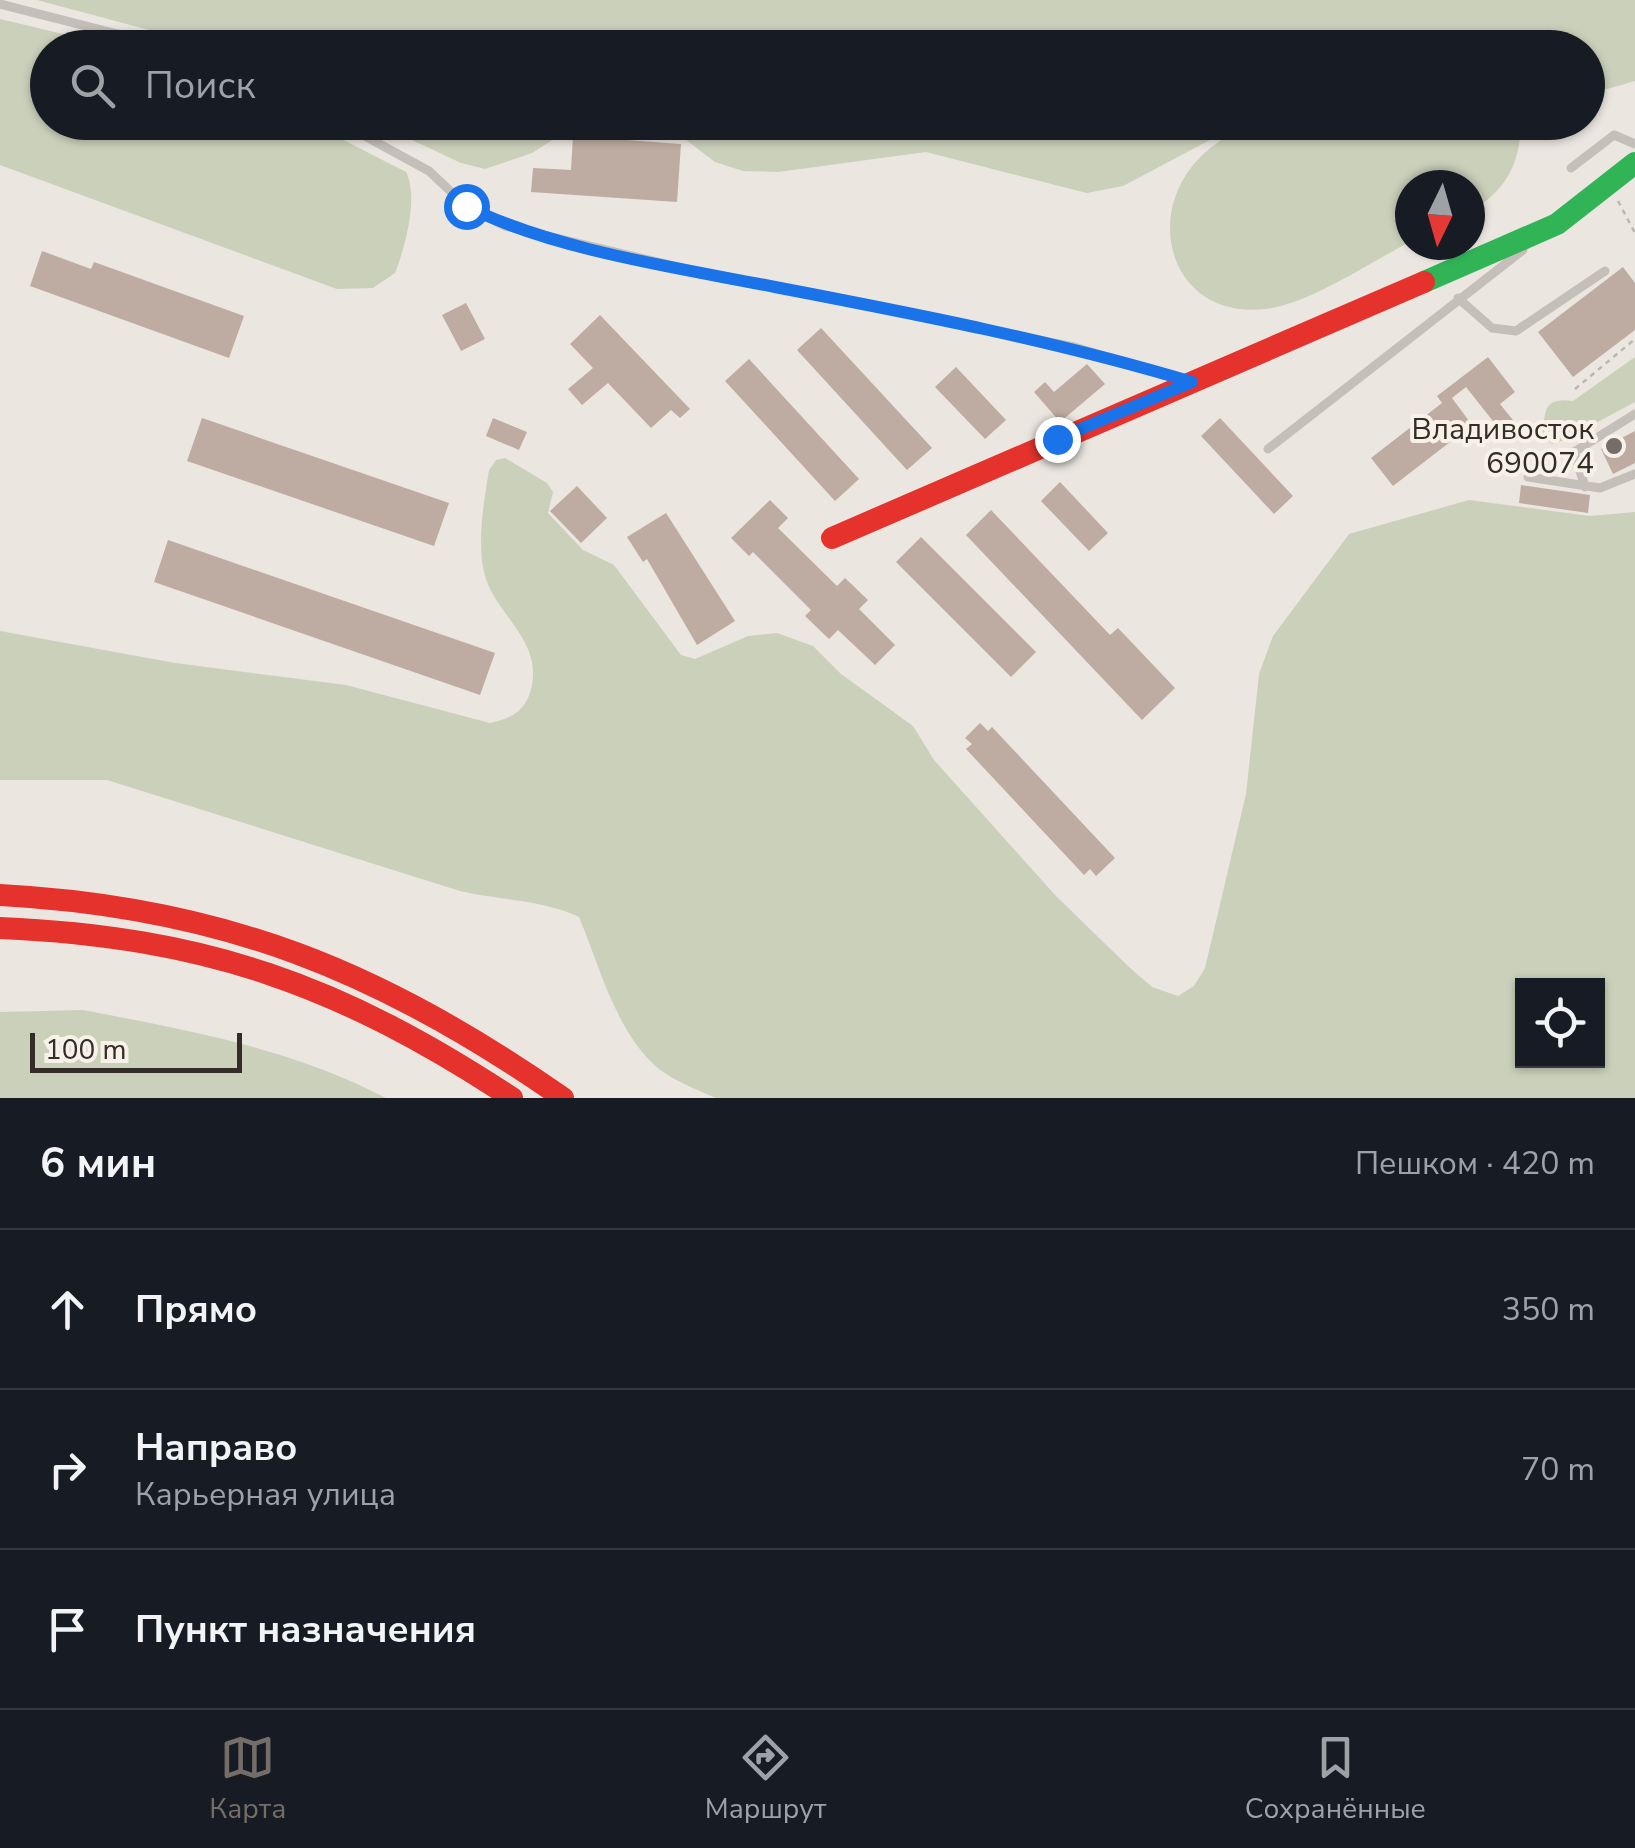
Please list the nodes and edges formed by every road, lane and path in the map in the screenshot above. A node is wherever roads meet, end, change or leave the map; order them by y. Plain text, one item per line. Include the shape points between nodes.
1 (0, 4) edge
2 (102, 30) edge
3 (373, 140) edge
4 (1635, 144) edge
5 (1635, 163) edge
6 (1570, 168) dead end
7 (1620, 206) dead end
8 (1557, 224) junction
9 (1635, 234) edge
10 (1605, 271) dead end
11 (1458, 298) junction
12 (1635, 339) edge
13 (1192, 382) junction
14 (1575, 388) dead end
15 (1635, 414) edge
16 (1268, 449) dead end
17 (1635, 474) edge
18 (1528, 477) dead end
19 (1585, 487) junction
20 (832, 538) dead end
21 (0, 895) edge
22 (0, 928) edge
23 (512, 1098) edge
24 (563, 1098) edge

1 - 2 lane
3 - 13 lane via 505,226 1074,347
4 - 6 lane via 1614,136
5 - 8 main road
7 - 9 path
8 - 11 lane
8 - 13 main road
10 - 11 lane via 1516,332 1492,328
11 - 16 lane
12 - 14 path
13 - 20 main road
15 - 19 lane via 1578,445 1572,459
17 - 19 lane
18 - 19 lane
21 - 24 main road via 125,906 283,944 450,1020
22 - 23 main road via 130,937 255,967 358,1006

